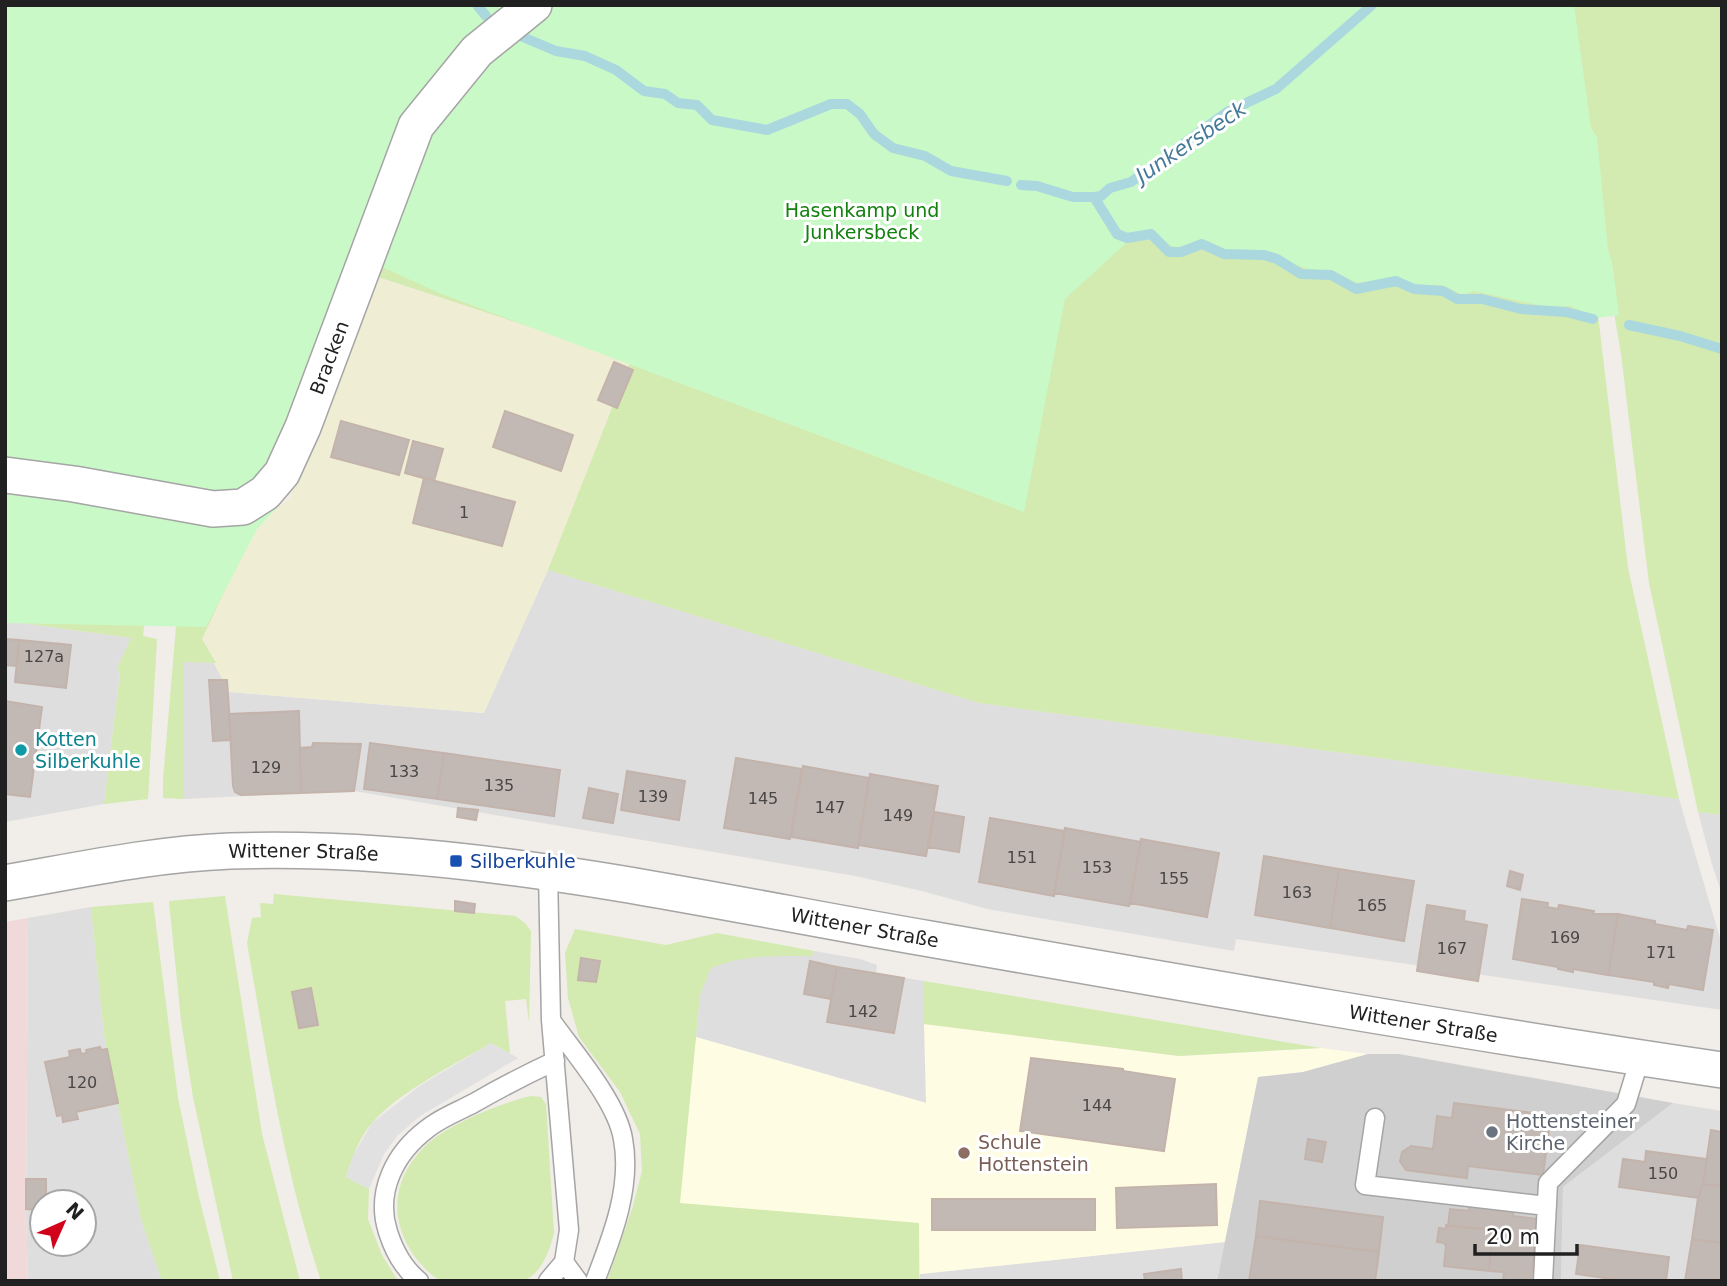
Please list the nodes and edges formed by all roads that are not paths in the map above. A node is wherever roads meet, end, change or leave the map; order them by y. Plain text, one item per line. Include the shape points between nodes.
1 (534, 5) edge
2 (5, 475) edge
3 (548, 873) junction
4 (5, 883) edge
5 (551, 1020) junction
6 (1640, 1058) junction
7 (555, 1061) junction
8 (1722, 1070) edge
9 (1375, 1118) dead end
10 (1547, 1206) junction
11 (564, 1262) junction
12 (419, 1281) edge
13 (548, 1281) edge
14 (578, 1281) edge
15 (595, 1281) edge
16 (1543, 1281) edge

1 - 2 street, Bracken via 477,51 416,126 303,427 282,473 265,494 243,507 213,509
3 - 4 street, Wittener Straße via 355,853 232,851 139,860
3 - 5 lane
3 - 6 street, Wittener Straße via 1394,1020
5 - 7 lane
5 - 15 lane via 608,1102 623,1137 621,1203
6 - 8 street, Wittener Straße
6 - 10 lane via 1626,1104 1548,1183
7 - 11 lane via 569,1230
7 - 12 lane via 428,1127 394,1165 384,1191 384,1221 394,1251
9 - 10 lane via 1365,1185
10 - 16 lane
11 - 13 lane
11 - 14 lane

